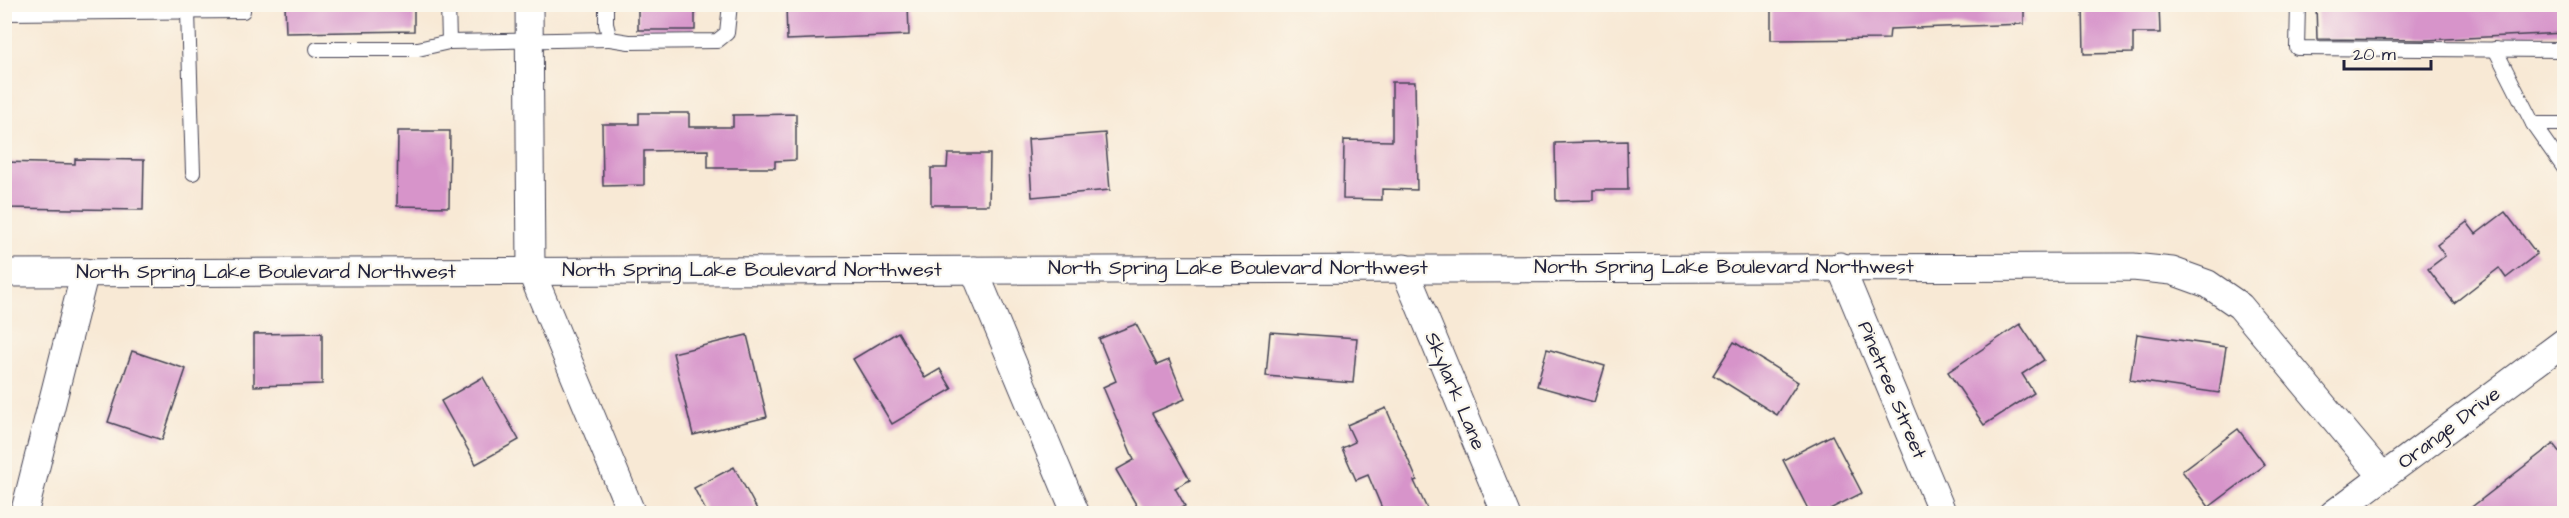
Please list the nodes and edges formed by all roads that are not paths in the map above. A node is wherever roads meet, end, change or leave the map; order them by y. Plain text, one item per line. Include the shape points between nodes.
1 (243, 4) edge
2 (448, 4) edge
3 (529, 4) edge
4 (606, 4) edge
5 (730, 4) edge
6 (2298, 4) edge
7 (4, 12) edge
8 (188, 12) junction
9 (610, 39) junction
10 (530, 40) junction
11 (449, 42) junction
12 (317, 49) dead end
13 (2495, 50) junction
14 (2565, 50) edge
15 (2533, 124) junction
16 (2565, 124) edge
17 (2565, 168) edge
18 (193, 173) dead end
19 (1840, 266) junction
20 (1404, 268) junction
21 (974, 270) junction
22 (531, 271) junction
23 (84, 272) junction
24 (4, 273) edge
25 (2565, 342) edge
26 (2383, 477) junction
27 (24, 513) edge
28 (632, 513) edge
29 (1076, 513) edge
30 (1506, 513) edge
31 (1943, 513) edge
32 (2333, 513) edge

1 - 8 lane via 243,11
2 - 11 lane
3 - 10 street
4 - 9 lane
5 - 9 lane via 727,33 717,41
6 - 13 lane via 2297,48
7 - 8 lane
8 - 18 lane
9 - 10 lane
10 - 11 lane
10 - 22 street
11 - 12 lane via 418,49
13 - 14 lane
13 - 15 lane
15 - 16 lane
15 - 17 lane
19 - 20 street, North Spring Lake Boulevard Northwest
19 - 26 street, North Spring Lake Boulevard Northwest via 2133,267 2172,271 2208,284 2240,306
19 - 31 street, Pinetree Street
20 - 21 street, North Spring Lake Boulevard Northwest
20 - 30 street, Skylark Lane
21 - 22 street, North Spring Lake Boulevard Northwest
21 - 29 street
22 - 23 street, North Spring Lake Boulevard Northwest
22 - 28 street
23 - 24 street, North Spring Lake Boulevard Northwest
23 - 27 street
25 - 26 street, Orange Drive
26 - 32 street, Orange Drive

